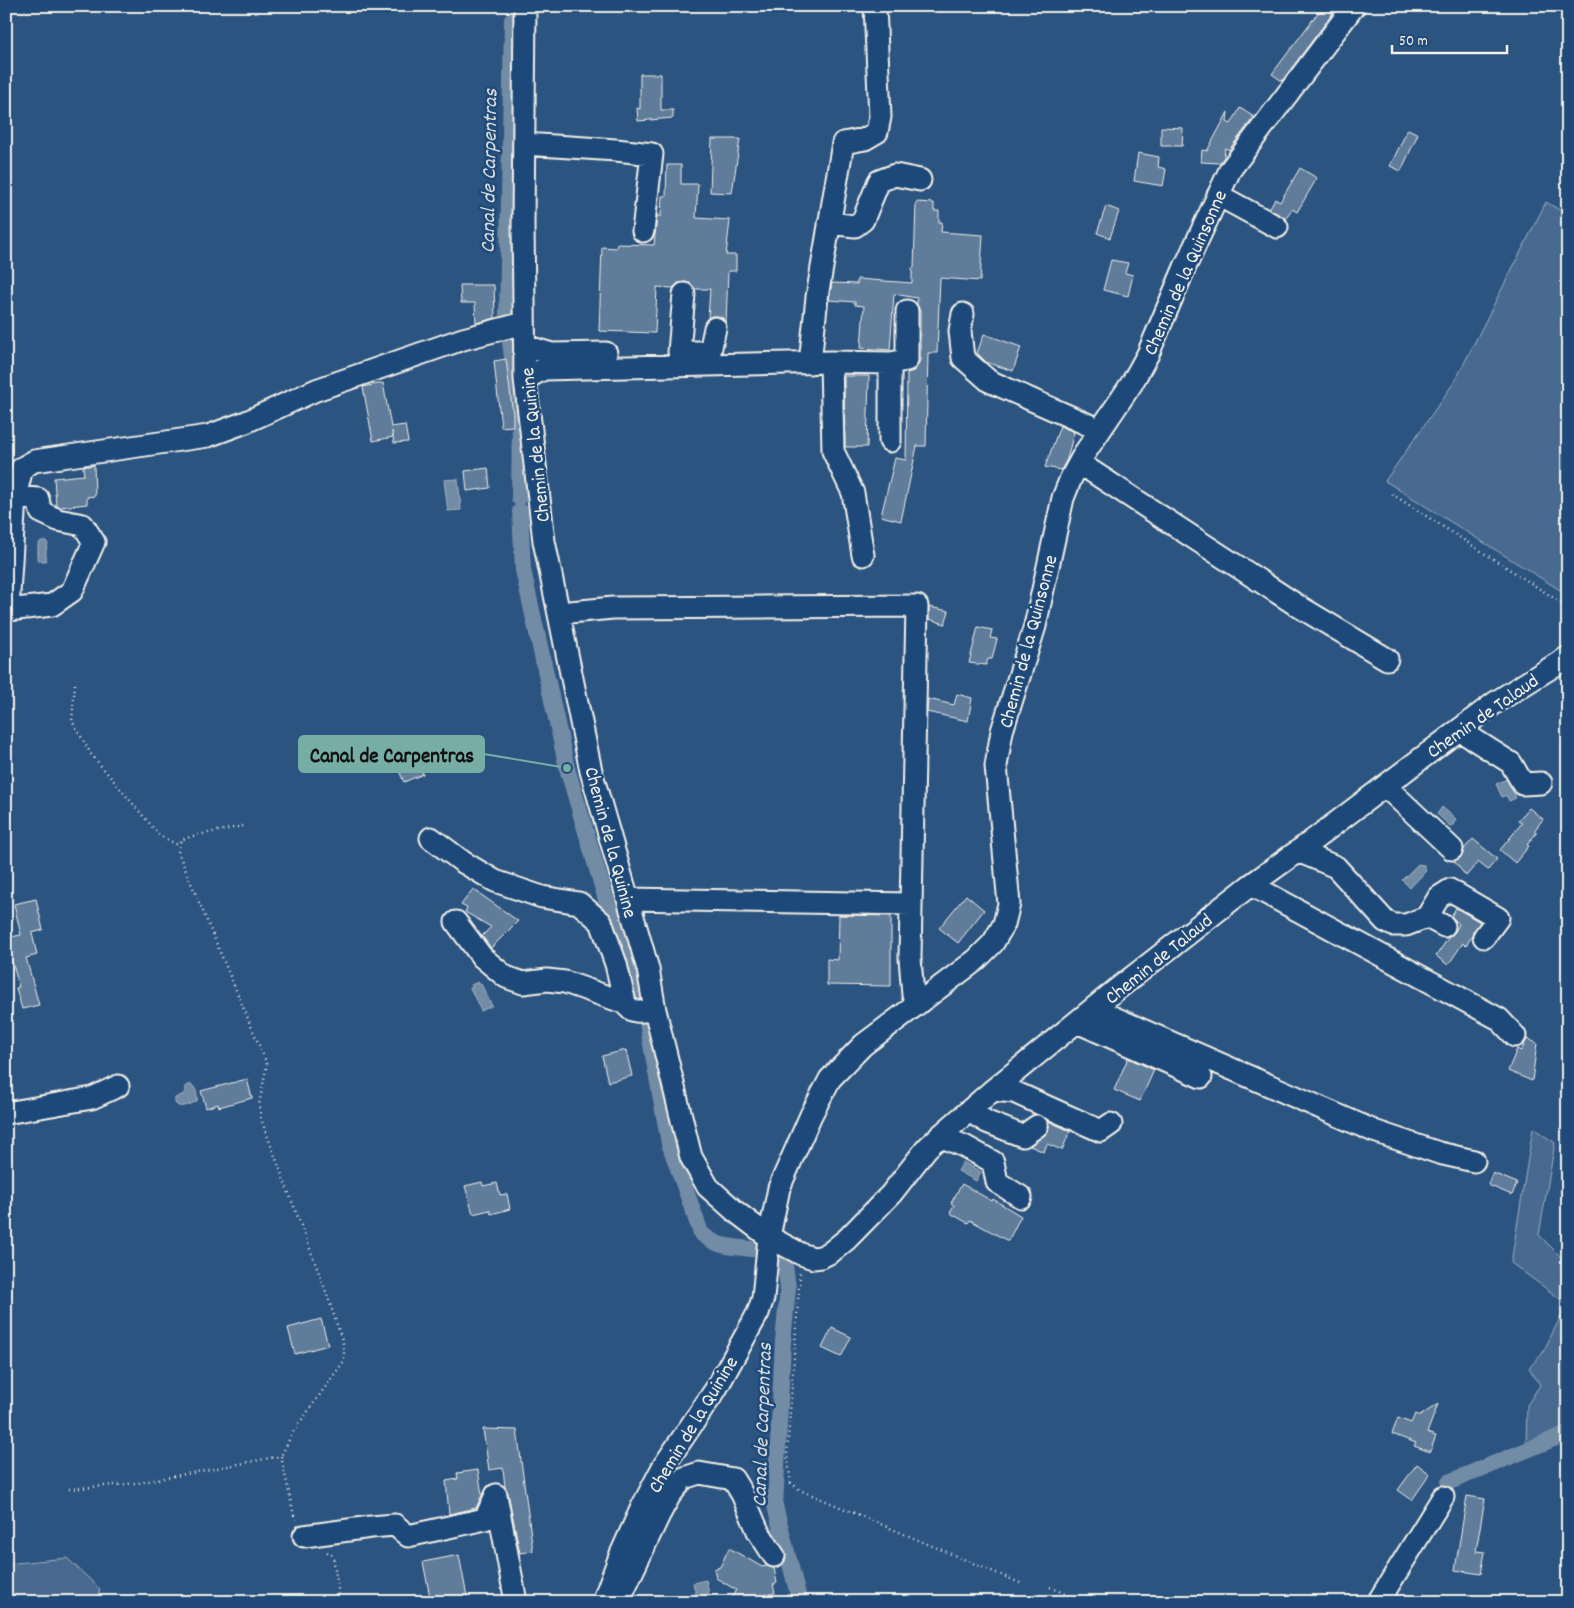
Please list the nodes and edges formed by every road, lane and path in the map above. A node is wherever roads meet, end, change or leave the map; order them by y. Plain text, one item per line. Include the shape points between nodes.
1 (526, 6) edge
2 (875, 6) edge
3 (1354, 6) edge
4 (524, 144) junction
5 (920, 180) dead end
6 (1218, 195) junction
7 (829, 223) junction
8 (1277, 227) dead end
9 (643, 232) dead end
10 (684, 294) dead end
11 (907, 311) dead end
12 (963, 314) dead end
13 (524, 323) junction
14 (715, 328) dead end
15 (525, 346) junction
16 (679, 352) junction
17 (820, 363) junction
18 (890, 364) junction
19 (525, 379) junction
20 (1100, 430) junction
21 (890, 441) dead end
22 (1079, 463) junction
23 (1392, 494) dead end
24 (15, 497) junction
25 (862, 555) dead end
26 (1568, 607) edge
27 (559, 613) junction
28 (1568, 657) edge
29 (1387, 659) dead end
30 (75, 684) dead end
31 (1459, 730) junction
32 (1540, 783) dead end
33 (1385, 786) junction
34 (244, 826) dead end
35 (431, 838) dead end
36 (180, 846) junction
37 (1452, 849) dead end
38 (1298, 851) junction
39 (1251, 885) junction
40 (628, 899) junction
41 (911, 904) junction
42 (456, 922) dead end
43 (1484, 937) dead end
44 (925, 998) junction
45 (625, 1003) junction
46 (1094, 1009) junction
47 (655, 1010) junction
48 (1077, 1022) junction
49 (1515, 1036) dead end
50 (1201, 1078) dead end
51 (118, 1086) dead end
52 (993, 1090) junction
53 (969, 1111) junction
54 (6, 1113) edge
55 (1111, 1124) dead end
56 (1037, 1126) dead end
57 (940, 1136) junction
58 (1474, 1161) dead end
59 (1021, 1197) dead end
60 (769, 1237) junction
61 (801, 1254) junction
62 (281, 1456) junction
63 (69, 1489) dead end
64 (1443, 1497) dead end
65 (304, 1536) junction
66 (774, 1556) dead end
67 (1020, 1583) dead end
68 (1050, 1587) dead end
69 (340, 1602) edge
70 (516, 1602) edge
71 (603, 1602) edge
72 (618, 1602) edge
73 (1082, 1602) edge
74 (1157, 1602) edge
75 (1184, 1602) edge
76 (1378, 1602) edge

1 - 4 street, Chemin de la Quinine
2 - 7 street via 880,117 877,132 865,139 843,143
3 - 6 street, Chemin de la Quinsonne via 1230,170
4 - 9 street via 652,154
4 - 13 street, Chemin de la Quinine
5 - 7 street via 895,175 879,181 863,220 855,226
6 - 8 street
6 - 20 street, Chemin de la Quinsonne via 1148,354
7 - 17 street via 816,297
10 - 16 street
11 - 18 street via 907,360
12 - 20 street via 960,331 963,358 989,380
13 - 15 street, Chemin de la Quinine
13 - 24 street via 463,339 326,387 208,436 34,460 22,468
14 - 16 street via 710,352
15 - 16 street via 552,354
15 - 19 street, Chemin de la Quinine
17 - 18 street
17 - 19 street via 544,369
17 - 25 street via 833,452 853,493
18 - 21 street
19 - 27 street, Chemin de la Quinine via 544,542
20 - 22 street, Chemin de la Quinsonne
22 - 29 street via 1295,604
22 - 44 street, Chemin de la Quinsonne via 1063,498 1037,618 1002,731 996,766 1009,904 1004,924 993,943 976,960
23 - 26 path
24 - 24 street via 8,610 52,604 72,591 94,542 83,525 58,520 41,512 38,499
27 - 40 street, Chemin de la Quinine via 591,771
27 - 41 street via 613,608 917,606
28 - 31 street, Chemin de Talaud via 1496,702
30 - 36 path via 72,721 91,754 160,836
31 - 32 street via 1511,763 1523,784
31 - 33 street, Chemin de Talaud
33 - 37 street
33 - 38 street, Chemin de Talaud
34 - 36 path via 194,836 182,840
35 - 45 street via 495,881 542,897 579,903 601,922
36 - 62 path via 178,852 267,1064 259,1105 261,1119 344,1346 344,1361 292,1432
38 - 39 street, Chemin de Talaud
38 - 43 street via 1336,867 1384,921 1393,925 1435,921 1439,897 1450,890 1498,918
39 - 46 street, Chemin de Talaud
39 - 49 street via 1499,1019
40 - 41 street
40 - 47 street, Chemin de la Quinine via 648,969
41 - 44 street via 913,995
42 - 45 street via 482,957 506,977 523,983 565,982
44 - 60 street, Chemin de la Quinsonne via 863,1045 830,1079 779,1188
45 - 47 street via 632,1011
46 - 48 street, Chemin de Talaud
46 - 58 street via 1374,1131
47 - 60 street, Chemin de la Quinine via 690,1157 708,1187
48 - 50 street
48 - 52 street, Chemin de Talaud
51 - 54 street via 92,1098
52 - 53 street, Chemin de Talaud
52 - 55 street via 1014,1092 1100,1131
53 - 56 street via 1023,1136
53 - 57 street, Chemin de Talaud
57 - 59 street via 993,1162 997,1182
57 - 61 street, Chemin de Talaud via 891,1194 831,1252 813,1258
60 - 61 street, Chemin de Talaud
60 - 71 street, Chemin de la Quinine via 763,1298 758,1312 716,1389 663,1467 620,1556
61 - 67 path via 787,1455 791,1482 800,1490
62 - 63 path via 138,1483
62 - 65 path via 294,1516
64 - 76 street
65 - 69 path via 333,1556
65 - 70 street via 396,1525 408,1536 485,1519 496,1495
66 - 72 street via 733,1479 699,1473 684,1478 670,1495
68 - 73 path
74 - 75 path via 1164,1595 1175,1596

